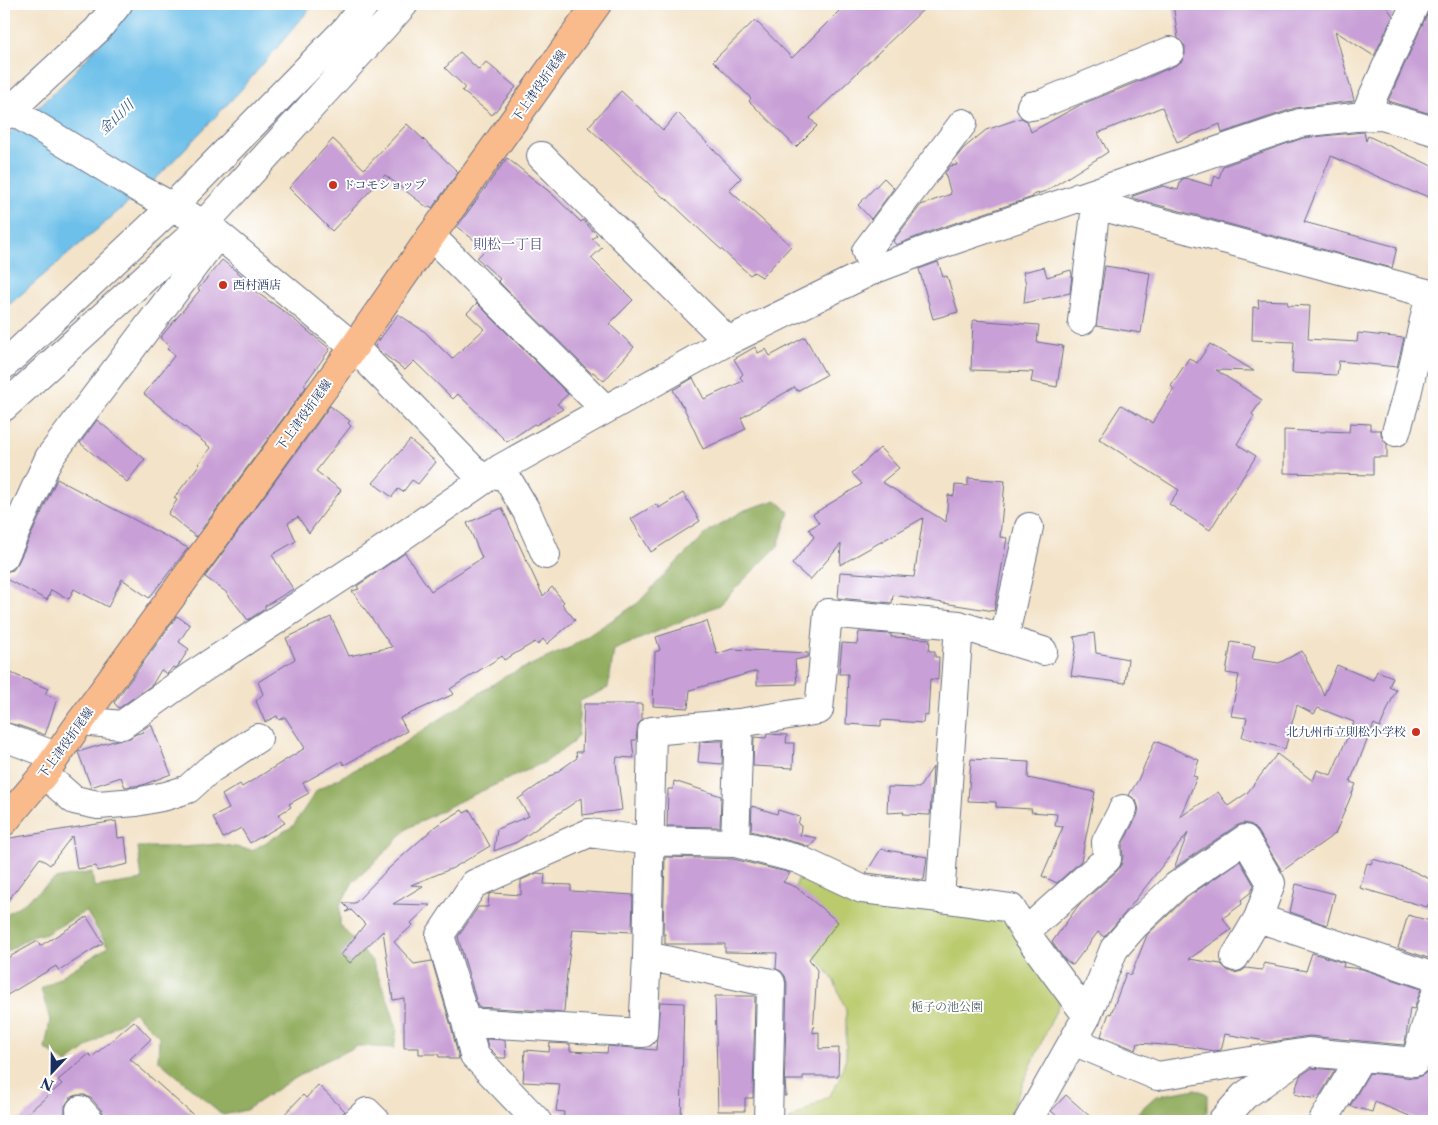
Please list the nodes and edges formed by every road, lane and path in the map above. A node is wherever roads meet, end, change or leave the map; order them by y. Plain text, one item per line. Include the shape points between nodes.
1 (118, 4) edge
2 (365, 4) edge
3 (404, 4) edge
4 (597, 4) edge
5 (1415, 4) edge
6 (1170, 51) dead end
7 (1031, 106) dead end
8 (6, 111) edge
9 (1364, 116) junction
10 (964, 123) dead end
11 (1434, 131) edge
12 (541, 156) dead end
13 (1087, 201) junction
14 (172, 207) junction
15 (211, 229) junction
16 (430, 236) junction
17 (873, 270) junction
18 (1432, 294) edge
19 (1082, 321) dead end
20 (728, 341) junction
21 (354, 346) junction
22 (4, 365) edge
23 (4, 406) edge
24 (605, 408) junction
25 (1396, 432) dead end
26 (492, 474) junction
27 (1029, 527) dead end
28 (546, 555) dead end
29 (4, 557) edge
30 (959, 625) junction
31 (1004, 639) junction
32 (1042, 652) dead end
33 (81, 721) junction
34 (739, 723) junction
35 (4, 736) edge
36 (258, 738) dead end
37 (50, 765) junction
38 (1123, 809) dead end
39 (4, 822) edge
40 (650, 841) junction
41 (735, 842) junction
42 (940, 898) junction
43 (1258, 918) junction
44 (1025, 932) junction
45 (647, 956) junction
46 (1235, 957) dead end
47 (1434, 977) edge
48 (1434, 998) edge
49 (1087, 1016) junction
50 (466, 1022) junction
51 (1073, 1040) junction
52 (1308, 1052) junction
53 (1361, 1057) junction
54 (357, 1121) edge
55 (376, 1121) edge
56 (537, 1121) edge
57 (768, 1121) edge
58 (1028, 1121) edge
59 (1222, 1121) edge
60 (1323, 1121) edge

1 - 8 street via 97,30
2 - 14 street via 346,28
3 - 15 street
4 - 16 main road, 下上津役折尾線
5 - 9 street
6 - 7 street
8 - 14 street
9 - 11 street via 1382,116
9 - 13 street via 1300,123
10 - 17 street via 866,251
12 - 20 street
13 - 17 street via 939,245
13 - 18 street
13 - 19 street
14 - 15 street
14 - 22 street
15 - 21 street
15 - 23 street
15 - 29 street via 49,458
16 - 21 main road, 下上津役折尾線
16 - 24 street
17 - 20 street
18 - 25 street
20 - 24 street
21 - 26 street
21 - 33 main road, 下上津役折尾線
24 - 26 street
26 - 28 street via 527,512
26 - 33 street via 122,725
27 - 31 street
30 - 31 street
30 - 34 street via 828,613 819,710
30 - 42 street
31 - 32 street
33 - 37 main road, 下上津役折尾線
34 - 40 street via 652,731
34 - 41 street
35 - 37 street
36 - 37 street via 209,770 188,789 136,802 98,805 74,800
37 - 39 main road, 下上津役折尾線
38 - 44 street via 1106,842 1107,859
40 - 41 street
40 - 45 street
40 - 50 street via 588,833 474,884 440,935
41 - 42 street via 798,859 862,889
42 - 44 street via 1011,908
43 - 46 street
43 - 47 street
43 - 49 street via 1272,882 1245,839 1176,886 1135,925 1114,949
44 - 49 street
45 - 50 street via 643,1033
45 - 57 street via 771,983
48 - 53 street via 1415,1062
49 - 51 street
50 - 56 street via 474,1055
51 - 52 street via 1156,1076
51 - 58 street
52 - 53 street
52 - 59 street via 1244,1096
53 - 60 street
54 - 55 street via 367,1112

